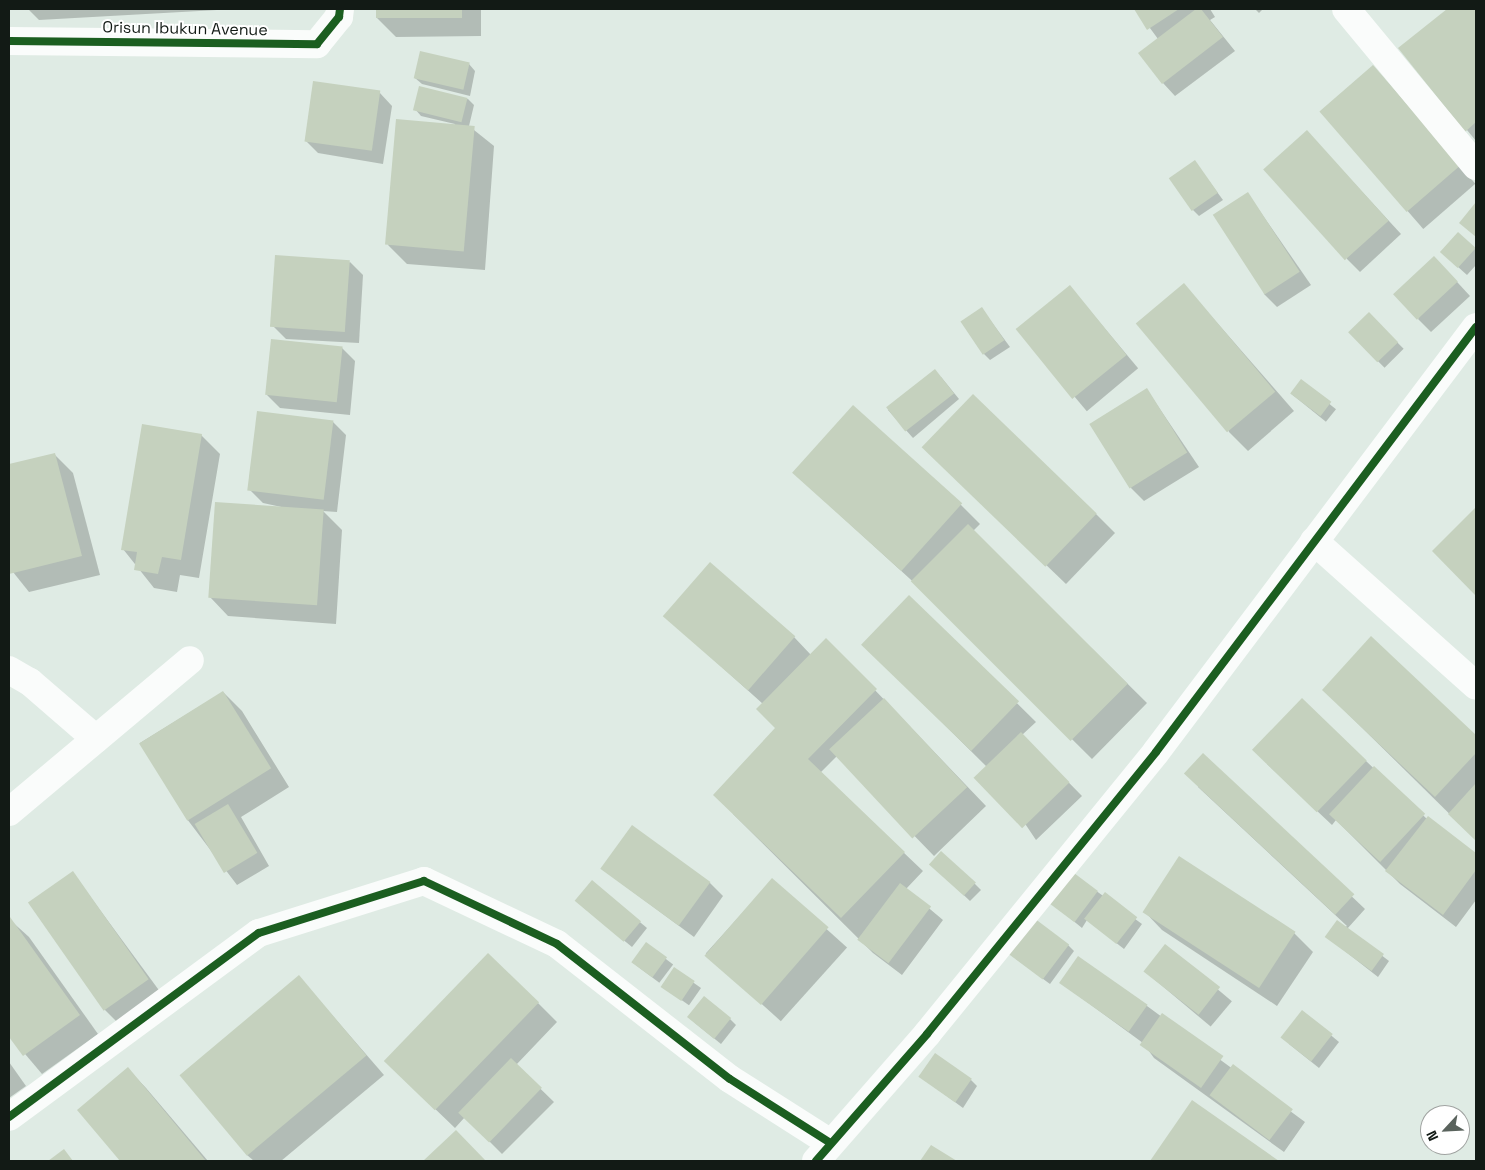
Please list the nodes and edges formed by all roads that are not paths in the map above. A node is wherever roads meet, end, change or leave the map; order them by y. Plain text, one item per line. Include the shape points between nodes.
1 (340, 9) edge
2 (1346, 9) edge
3 (9, 41) edge
4 (1476, 166) edge
5 (1476, 327) edge
6 (1314, 540) junction
7 (190, 660) dead end
8 (9, 670) edge
9 (1476, 686) edge
10 (96, 738) junction
11 (9, 812) edge
12 (9, 1118) edge
13 (822, 1152) edge

1 - 3 street, Orisun Ibukun Avenue via 339,17 316,44
2 - 4 street
5 - 6 street
6 - 9 street
6 - 13 street via 1149,760 927,1034
7 - 10 street
8 - 10 street
10 - 11 street
12 - 13 street via 259,933 424,881 557,944

